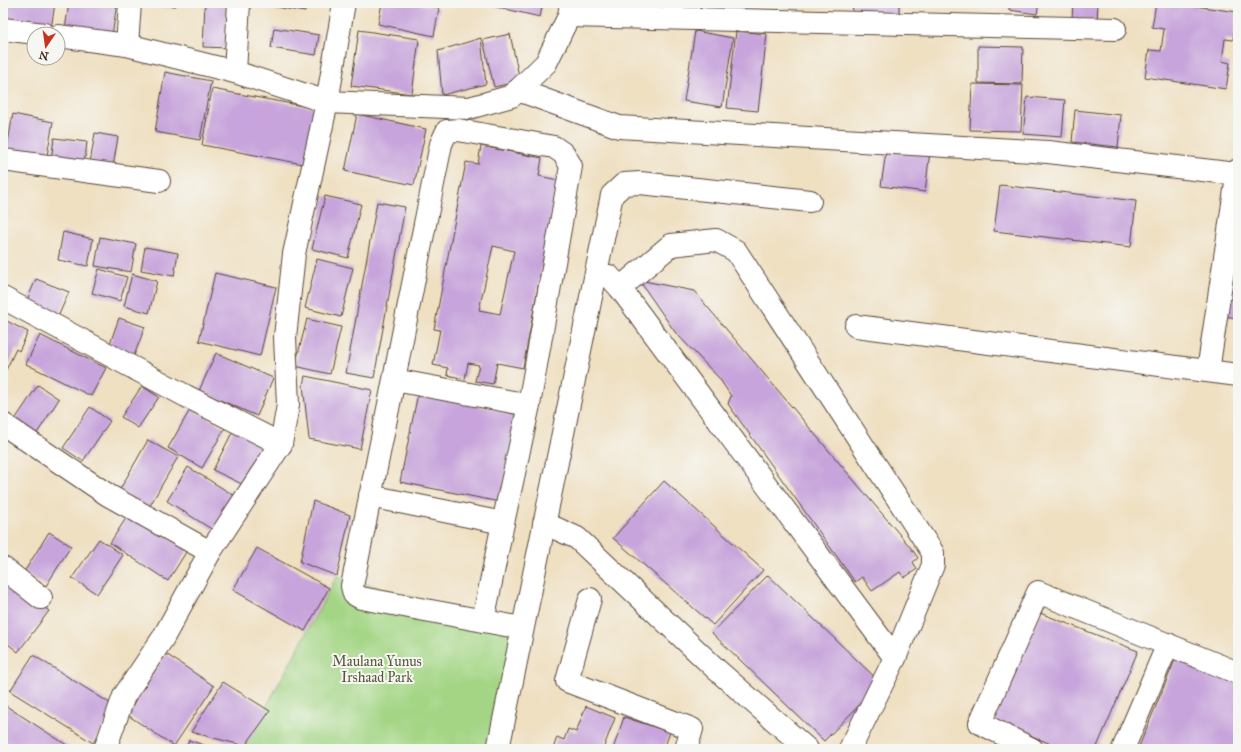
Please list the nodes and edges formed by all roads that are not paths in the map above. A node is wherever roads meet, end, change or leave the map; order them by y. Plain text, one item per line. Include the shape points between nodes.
1 (130, 3) edge
2 (239, 3) edge
3 (344, 3) edge
4 (570, 9) edge
5 (3, 29) edge
6 (1115, 29) dead end
7 (26, 32) edge
8 (66, 37) edge
9 (127, 45) junction
10 (235, 72) junction
11 (518, 90) junction
12 (327, 102) junction
13 (3, 160) edge
14 (1237, 172) edge
15 (159, 181) dead end
16 (810, 201) dead end
17 (597, 263) junction
18 (620, 288) junction
19 (3, 298) edge
20 (856, 326) dead end
21 (1208, 371) junction
22 (1238, 375) edge
23 (394, 380) junction
24 (529, 405) junction
25 (3, 424) edge
26 (281, 444) junction
27 (370, 496) junction
28 (503, 522) junction
29 (544, 524) junction
30 (210, 552) junction
31 (3, 568) edge
32 (41, 598) dead end
33 (590, 599) dead end
34 (484, 621) junction
35 (522, 628) junction
36 (1168, 644) junction
37 (895, 658) junction
38 (1238, 673) edge
39 (104, 749) edge
40 (498, 749) edge
41 (686, 749) edge
42 (807, 749) edge
43 (850, 749) edge
44 (1032, 749) edge
45 (1123, 749) edge

1 - 9 street
2 - 10 street
3 - 12 street
4 - 6 street
4 - 11 street via 546,62
5 - 7 street
8 - 9 street
9 - 10 street
10 - 12 street
11 - 12 street via 512,96 469,108
11 - 14 street via 619,127 1048,152
12 - 26 street via 294,254 285,337 288,405
13 - 15 street
14 - 21 street
16 - 17 street via 640,183 624,184 612,195
17 - 18 street
17 - 29 street
18 - 37 street
18 - 37 street via 671,245 716,240 736,251 933,553 933,564
19 - 26 street
20 - 21 street
21 - 22 street
23 - 24 street
23 - 24 street via 441,144 447,131 458,130 554,147 564,154 571,166
23 - 27 street
24 - 28 street
25 - 30 street via 108,495
26 - 30 street
27 - 28 street
27 - 34 street via 352,586 354,594 361,598
28 - 34 street
29 - 35 street
29 - 42 street via 577,538 717,670
30 - 39 street via 163,638 124,696
31 - 32 street
33 - 41 street via 567,681 692,729
34 - 35 street
35 - 40 street
36 - 38 street
36 - 44 street via 1038,592 980,723
36 - 45 street
37 - 43 street

